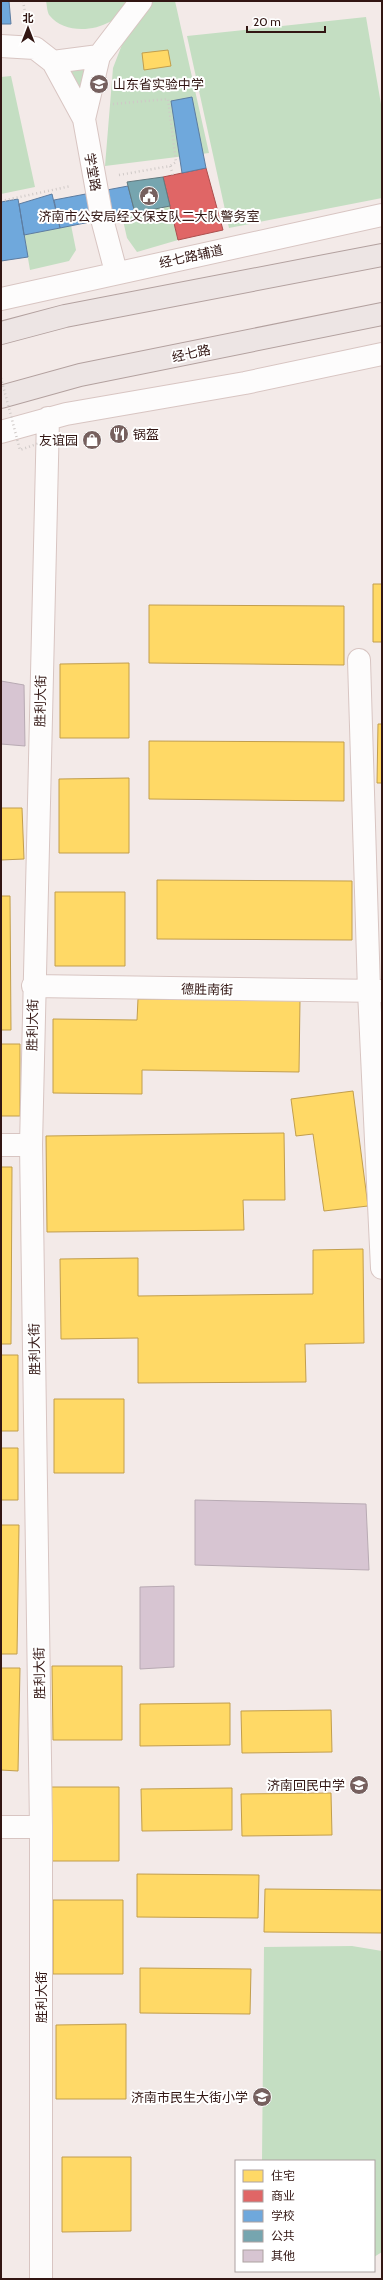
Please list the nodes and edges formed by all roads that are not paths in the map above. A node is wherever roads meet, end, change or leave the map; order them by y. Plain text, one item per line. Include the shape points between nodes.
1 (141, 1) edge
2 (1, 46) edge
3 (99, 56) junction
4 (53, 62) junction
5 (85, 113) junction
6 (382, 215) edge
7 (382, 256) edge
8 (116, 272) junction
9 (1, 299) edge
10 (382, 314) edge
11 (1, 333) edge
12 (382, 354) edge
13 (1, 397) edge
14 (48, 418) junction
15 (1, 432) edge
16 (359, 660) dead end
17 (33, 986) junction
18 (376, 991) edge
19 (1, 1145) edge
20 (31, 1145) junction
21 (382, 1268) edge
22 (1, 1826) edge
23 (41, 1827) junction
24 (41, 2279) edge

1 - 3 street, 学堂路
2 - 4 street via 35,48
3 - 4 street
3 - 5 street, 学堂路
4 - 5 street, 学堂路
5 - 8 street, 学堂路 via 102,219
6 - 8 street, 经七路辅道
7 - 11 main road via 64,316
8 - 9 street, 经七路辅道
10 - 13 main road, 经七路 via 80,375
12 - 14 street via 245,383
14 - 15 street
14 - 17 street, 胜利大街
16 - 18 street
17 - 18 street, 德胜南街
17 - 20 street, 胜利大街
18 - 21 street
19 - 20 street
20 - 23 street, 胜利大街
22 - 23 street
23 - 24 street, 胜利大街

